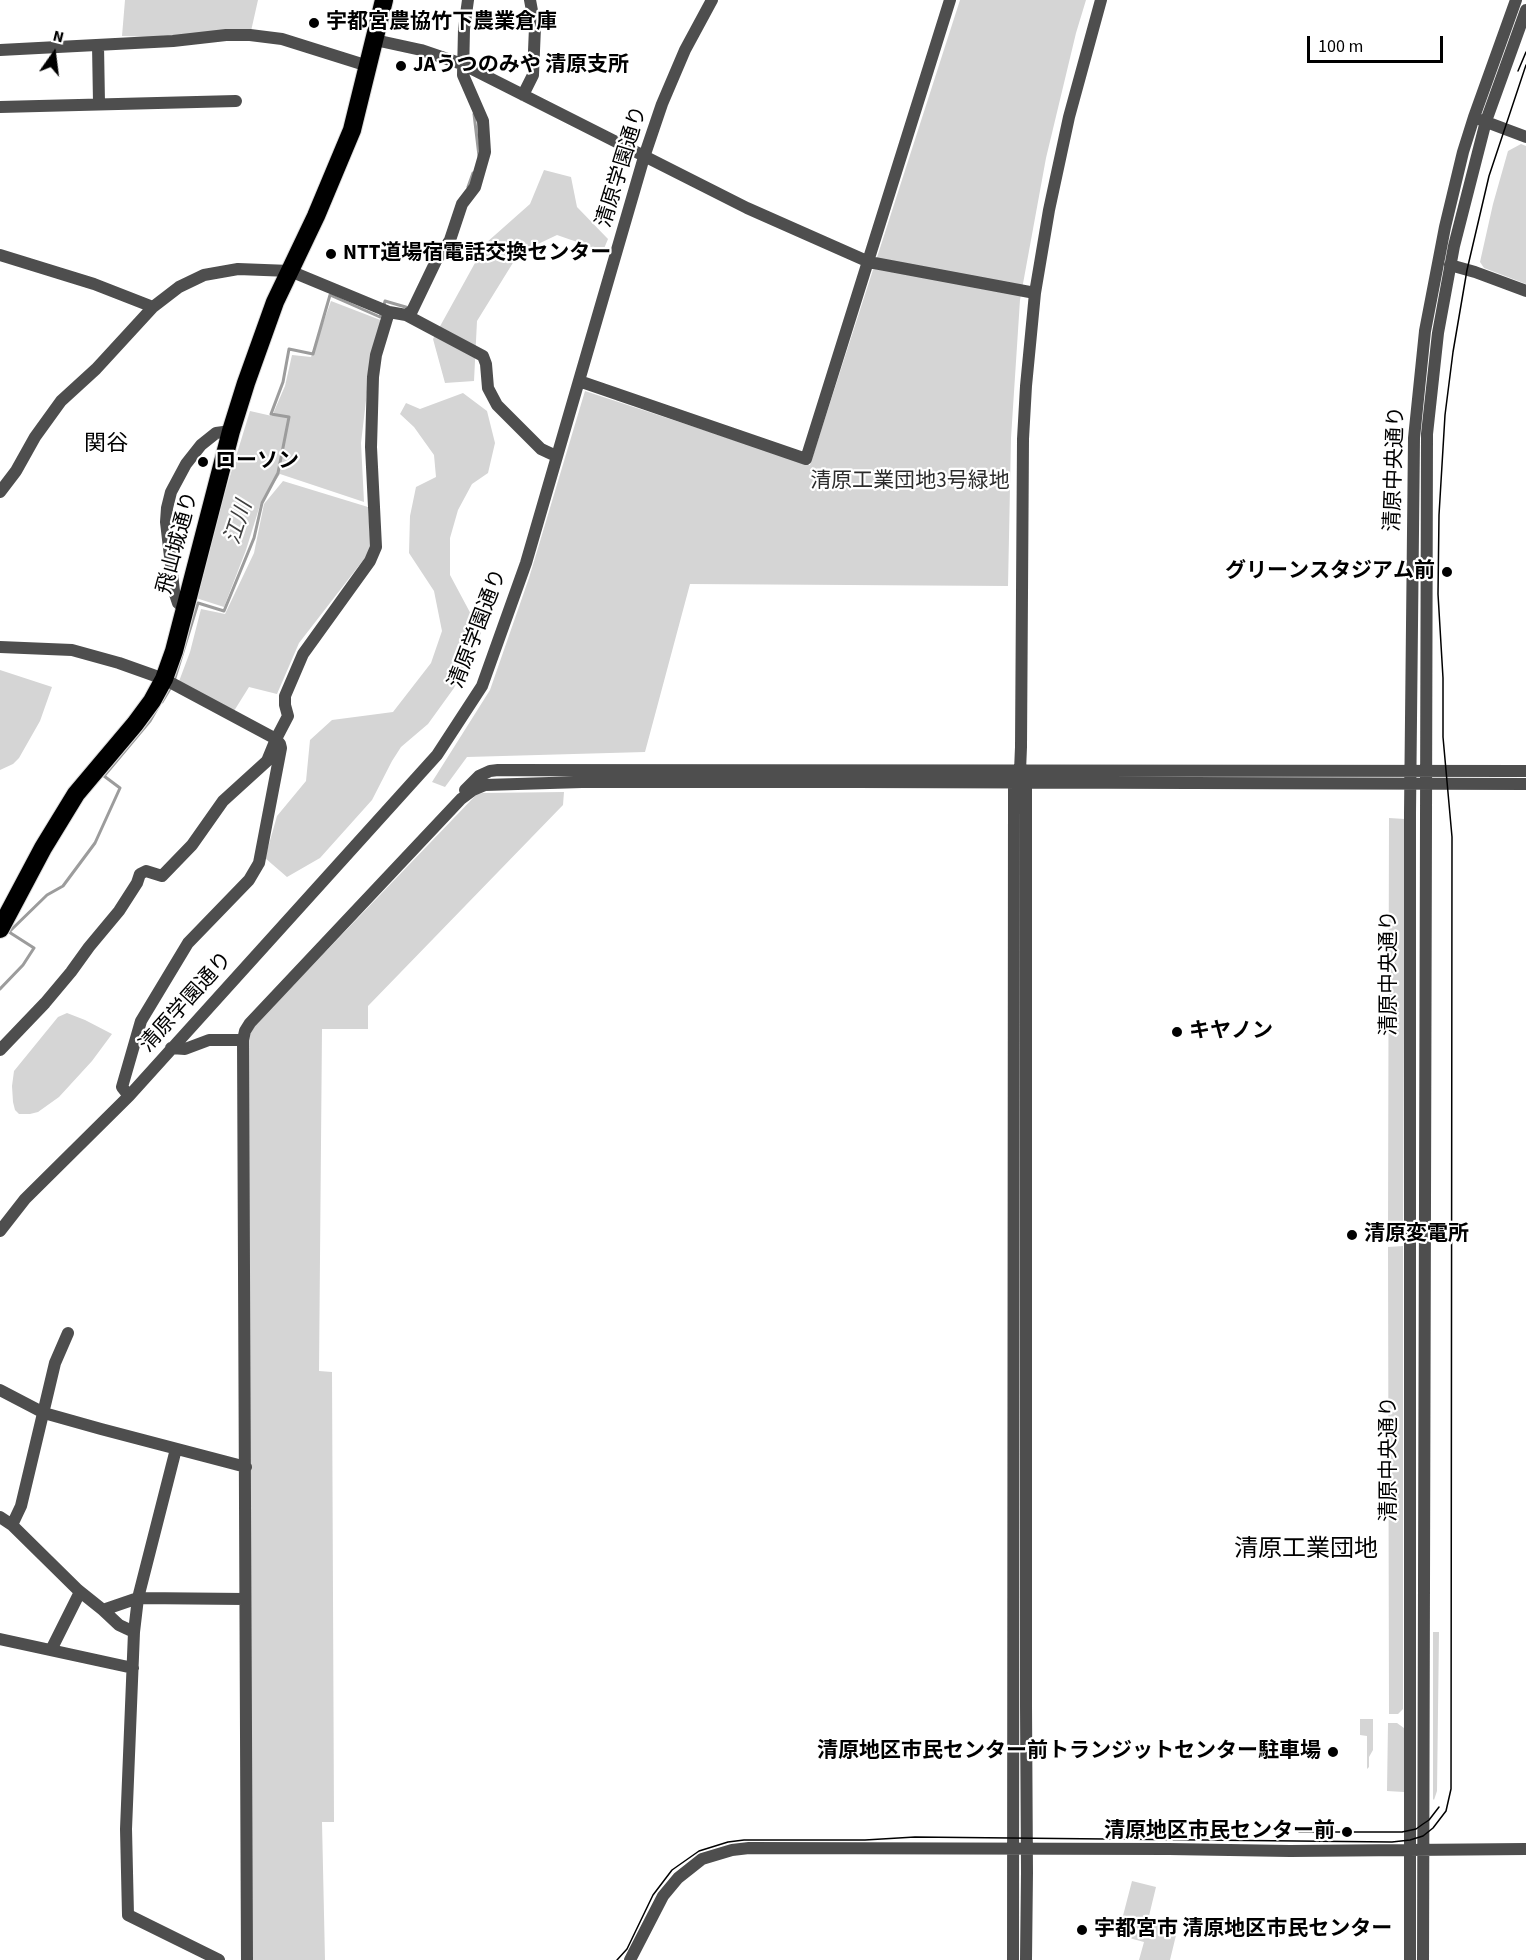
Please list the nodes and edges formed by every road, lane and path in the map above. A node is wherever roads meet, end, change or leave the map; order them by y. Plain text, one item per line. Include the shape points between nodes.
1 (384, 0) edge
2 (468, 0) edge
3 (530, 0) edge
4 (712, 0) edge
5 (950, 0) edge
6 (1101, 0) edge
7 (1516, 0) edge
8 (1526, 10) edge
9 (375, 40) junction
10 (98, 45) junction
11 (0, 50) edge
12 (462, 64) junction
13 (368, 66) junction
14 (523, 95) junction
15 (236, 101) dead end
16 (99, 103) junction
17 (0, 107) edge
18 (1480, 119) junction
19 (1526, 137) edge
20 (645, 157) junction
21 (0, 255) edge
22 (869, 262) junction
23 (1450, 265) junction
24 (290, 271) junction
25 (1526, 291) edge
26 (1035, 293) junction
27 (153, 307) junction
28 (389, 312) junction
29 (406, 315) junction
30 (579, 381) junction
31 (231, 431) junction
32 (556, 456) junction
33 (0, 492) edge
34 (185, 609) junction
35 (0, 647) edge
36 (164, 679) junction
37 (276, 739) junction
38 (1410, 770) junction
39 (1425, 770) junction
40 (1526, 771) edge
41 (1020, 779) junction
42 (1410, 784) junction
43 (1426, 784) junction
44 (1526, 784) edge
45 (0, 929) edge
46 (243, 1040) junction
47 (171, 1048) junction
48 (0, 1050) edge
49 (129, 1096) junction
50 (0, 1231) edge
51 (69, 1333) dead end
52 (0, 1390) edge
53 (44, 1413) junction
54 (176, 1449) junction
55 (246, 1467) junction
56 (0, 1517) edge
57 (12, 1525) junction
58 (80, 1592) junction
59 (138, 1598) junction
60 (245, 1599) junction
61 (103, 1610) junction
62 (134, 1632) junction
63 (0, 1639) edge
64 (51, 1650) junction
65 (134, 1668) junction
66 (1027, 1848) junction
67 (1012, 1849) junction
68 (1522, 1849) edge
69 (1410, 1850) junction
70 (1423, 1850) junction
71 (219, 1960) edge
72 (247, 1960) edge
73 (630, 1960) edge
74 (1013, 1960) edge
75 (1026, 1960) edge
76 (1410, 1960) edge
77 (1423, 1960) edge

1 - 9 highway, 飛山城通り
2 - 12 street
3 - 14 street via 535,27 533,75
4 - 20 street, 清原学園通り via 685,50
5 - 22 street
6 - 26 street via 1058,163
7 - 18 street, 清原中央通り
8 - 18 street, 清原中央通り
9 - 12 street
9 - 13 highway, 飛山城通り
10 - 11 street
10 - 13 street via 250,34 282,39
10 - 16 street
12 - 14 street
12 - 29 street via 483,121 485,152 475,187 462,204 450,240 412,311
13 - 24 highway, 飛山城通り via 343,155
14 - 20 street
15 - 16 street
16 - 17 street
18 - 19 street
18 - 23 street, 清原中央通り
18 - 38 street, 清原中央通り via 1463,152 1425,331 1414,438
20 - 22 street
20 - 30 street, 清原学園通り
21 - 27 street
22 - 26 street
22 - 30 street via 806,459
23 - 25 street
23 - 39 street, 清原中央通り via 1427,434
24 - 27 street via 238,269 204,275 179,287
24 - 28 street
24 - 31 highway, 飛山城通り via 259,343
26 - 41 street via 1023,439
27 - 33 street via 61,401
28 - 29 street
28 - 37 street via 372,377 376,547 303,654 285,696 288,716
29 - 32 street via 483,356 488,388 497,405 541,449
30 - 32 street, 清原学園通り
31 - 34 highway, 飛山城通り
31 - 34 street via 216,433 201,446 171,492 166,522 174,591
32 - 47 street, 清原学園通り via 526,563 483,686 437,755
34 - 36 highway, 飛山城通り
35 - 36 street via 72,650
36 - 37 street
36 - 45 highway, 飛山城通り via 135,724 76,794
37 - 48 street via 267,761 223,801 174,865 162,876 146,871 140,874 119,911 45,1003
37 - 49 street via 281,748 259,864 249,880 188,943 141,1021 122,1087
38 - 39 street
38 - 41 street
38 - 42 street, 清原中央通り
39 - 40 street
39 - 43 street, 清原中央通り
41 - 42 street
41 - 46 street via 490,771 471,783 461,799 250,1023
41 - 66 street
41 - 67 street
42 - 43 street
42 - 69 street, 清原中央通り
43 - 44 street
43 - 70 street, 清原中央通り
46 - 47 street via 209,1040 185,1049
46 - 55 street
47 - 49 street, 清原学園通り
49 - 50 street, 清原学園通り via 46,1177
51 - 53 street via 56,1363
52 - 53 street
53 - 54 street
53 - 57 street via 21,1506
54 - 55 street
54 - 59 street
55 - 60 street
56 - 57 street
57 - 58 street
58 - 61 street
58 - 64 street
59 - 60 street
59 - 61 street
59 - 62 street
60 - 72 street
61 - 62 street
62 - 65 street
63 - 64 street
64 - 65 street
65 - 71 street via 126,1829 128,1915
66 - 67 street
66 - 69 street
66 - 75 street
67 - 73 street via 749,1848 717,1854 702,1859 670,1886
67 - 74 street
68 - 70 street
69 - 70 street
69 - 76 street, 清原中央通り
70 - 77 street, 清原中央通り

